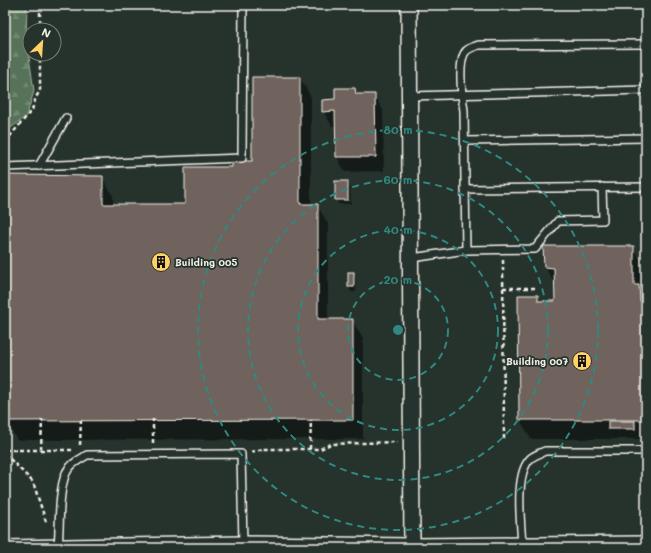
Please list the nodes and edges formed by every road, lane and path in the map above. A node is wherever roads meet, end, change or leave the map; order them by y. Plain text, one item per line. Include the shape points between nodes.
1 (40, 5) edge
2 (243, 5) edge
3 (409, 5) edge
4 (40, 22) edge
5 (646, 44) edge
6 (40, 62) edge
7 (646, 90) edge
8 (462, 95) junction
9 (410, 96) junction
10 (66, 118) dead end
11 (646, 138) edge
12 (465, 141) junction
13 (5, 142) edge
14 (39, 166) junction
15 (5, 167) edge
16 (602, 187) junction
17 (646, 187) edge
18 (465, 189) junction
19 (503, 249) junction
20 (466, 250) junction
21 (412, 258) junction
22 (503, 288) junction
23 (538, 288) dead end
24 (42, 419) dead end
25 (81, 419) dead end
26 (154, 420) dead end
27 (311, 420) dead end
28 (504, 441) dead end
29 (404, 442) dead end
30 (152, 448) dead end
31 (310, 449) junction
32 (5, 450) edge
33 (41, 450) junction
34 (73, 450) dead end
35 (80, 450) dead end
36 (646, 451) edge
37 (5, 454) edge
38 (241, 454) junction
39 (46, 522) dead end
40 (243, 544) junction
41 (646, 544) edge
42 (522, 545) junction
43 (174, 547) edge
44 (412, 547) edge
45 (5, 548) edge
46 (58, 548) edge

1 - 4 path
2 - 14 lane via 242,158
3 - 9 street
5 - 8 lane via 471,47 464,53 462,60
6 - 13 path via 40,91 32,110
7 - 8 lane
8 - 9 lane
8 - 12 lane
9 - 21 street
10 - 14 lane
11 - 12 lane
12 - 18 lane
14 - 15 lane
16 - 17 lane
16 - 18 lane
16 - 19 lane via 603,220 558,221 535,249
18 - 20 lane
19 - 20 lane
19 - 22 path
20 - 21 lane
21 - 44 street
22 - 23 path
22 - 28 path
24 - 33 path
25 - 35 path
26 - 30 path
27 - 31 path
29 - 31 path via 331,444 320,449
31 - 38 path via 263,449
32 - 33 path
33 - 34 path
36 - 42 lane via 545,451 531,458 523,471 520,485
37 - 39 path via 33,482
38 - 40 lane
38 - 46 lane via 87,455 73,463 66,472
40 - 43 street
40 - 44 street
41 - 42 street
42 - 44 street
43 - 46 street
45 - 46 street

